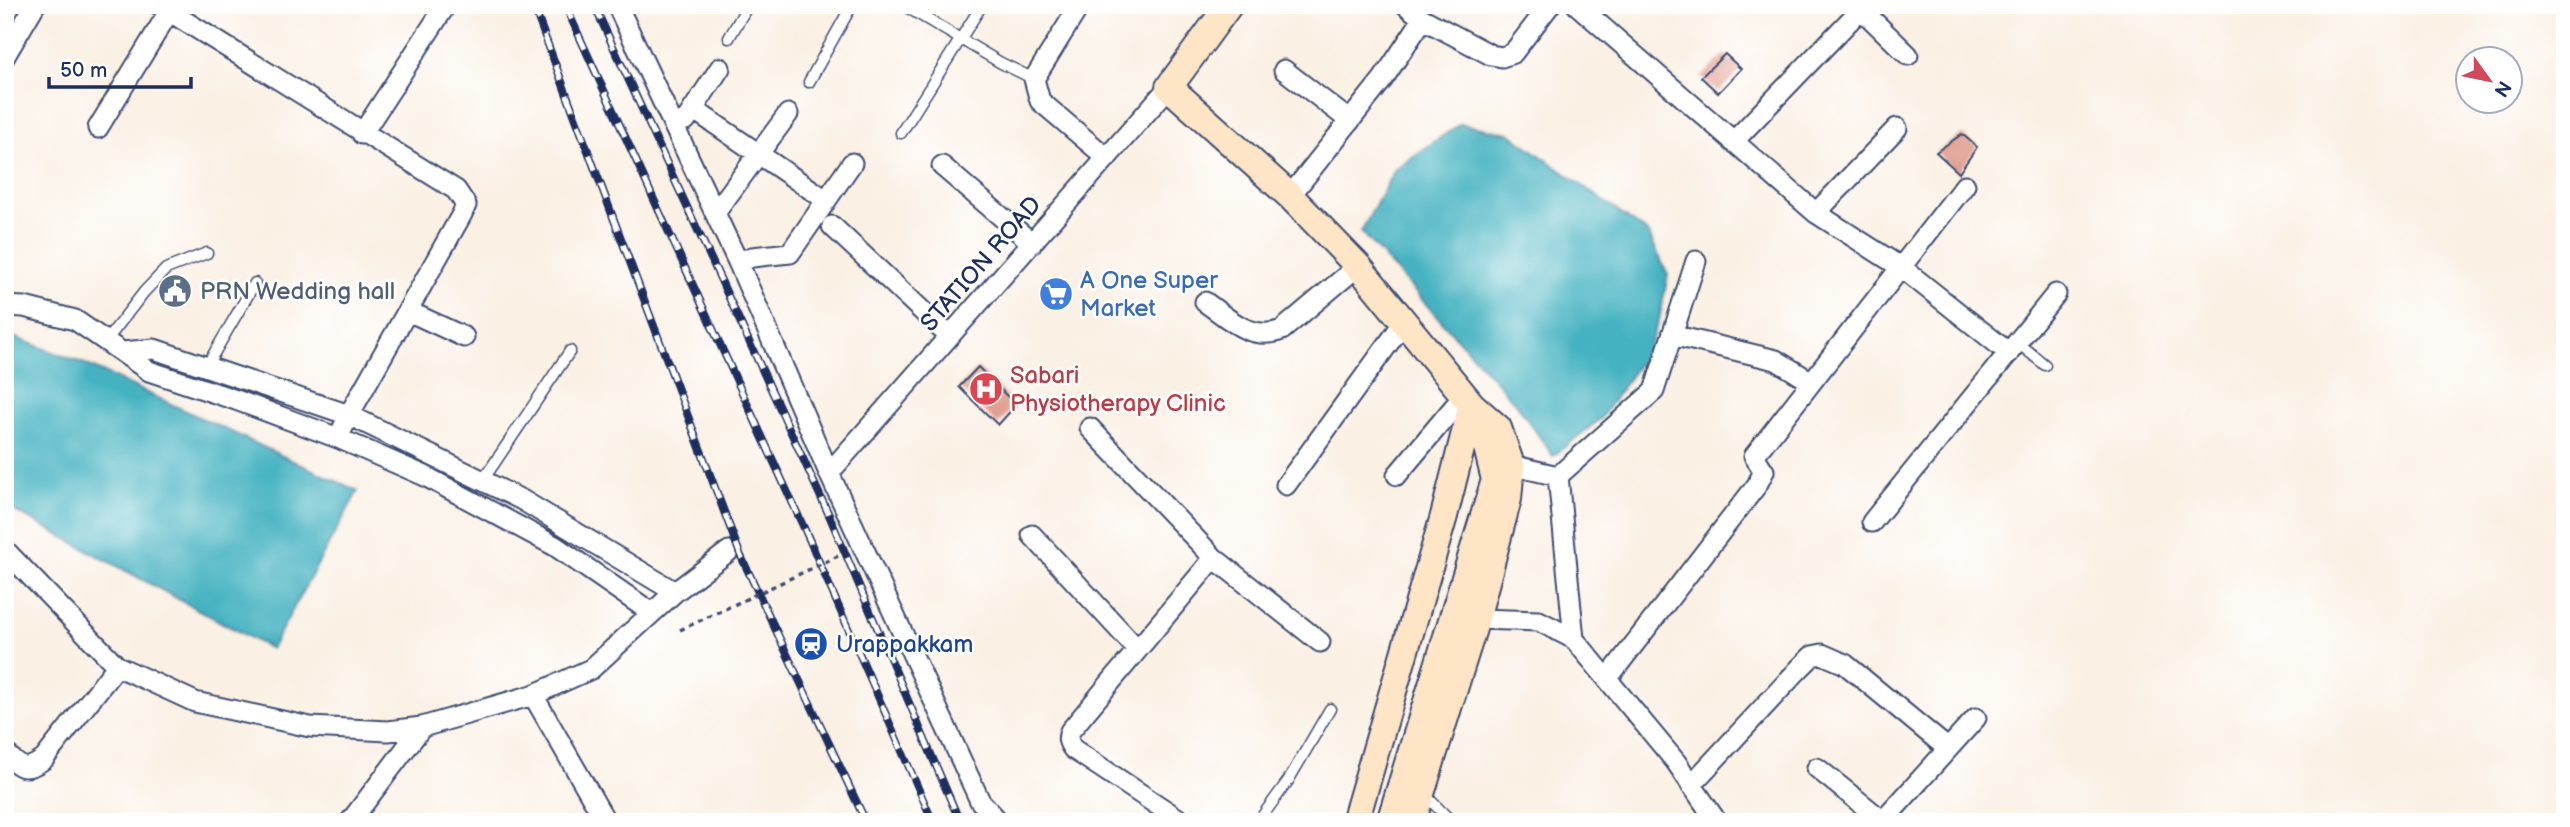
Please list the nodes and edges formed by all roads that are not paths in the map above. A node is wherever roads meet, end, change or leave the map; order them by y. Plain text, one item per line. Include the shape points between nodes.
1 (34, 5) edge
2 (446, 5) edge
3 (617, 5) edge
4 (748, 5) edge
5 (852, 5) edge
6 (903, 5) edge
7 (982, 5) edge
8 (1080, 5) edge
9 (1229, 5) edge
10 (1406, 5) edge
11 (1550, 5) edge
12 (1577, 5) edge
13 (167, 7) edge
14 (1859, 7) edge
15 (1423, 19) junction
16 (729, 38) dead end
17 (960, 39) junction
18 (1908, 55) dead end
19 (5, 56) edge
20 (720, 68) dead end
21 (1284, 70) dead end
22 (1034, 79) junction
23 (809, 82) dead end
24 (1169, 87) junction
25 (693, 109) junction
26 (788, 114) dead end
27 (1350, 121) junction
28 (98, 128) dead end
29 (1897, 128) dead end
30 (677, 131) junction
31 (901, 133) dead end
32 (362, 134) junction
33 (1733, 142) junction
34 (758, 155) junction
35 (1107, 158) junction
36 (852, 163) dead end
37 (942, 166) dead end
38 (1965, 185) dead end
39 (1290, 196) junction
40 (826, 200) junction
41 (715, 213) junction
42 (1816, 213) junction
43 (832, 226) dead end
44 (1031, 243) junction
45 (207, 253) dead end
46 (1696, 261) dead end
47 (738, 262) junction
48 (1358, 266) junction
49 (1902, 268) junction
50 (256, 283) dead end
51 (2056, 294) dead end
52 (1205, 302) dead end
53 (5, 306) edge
54 (408, 311) junction
55 (1404, 322) junction
56 (1672, 335) junction
57 (949, 336) junction
58 (464, 337) dead end
59 (115, 347) junction
60 (2013, 347) junction
61 (570, 351) dead end
62 (2045, 365) dead end
63 (206, 367) junction
64 (1810, 381) junction
65 (1468, 400) junction
66 (349, 415) junction
67 (1090, 428) dead end
68 (1484, 435) junction
69 (338, 438) junction
70 (1511, 465) junction
71 (829, 473) junction
72 (1397, 475) dead end
73 (1558, 476) junction
74 (484, 480) junction
75 (1286, 485) dead end
76 (1872, 522) dead end
77 (1032, 535) dead end
78 (5, 550) edge
79 (729, 551) dead end
80 (1214, 558) junction
81 (675, 592) junction
82 (652, 613) junction
83 (1476, 619) junction
84 (1574, 639) junction
85 (1320, 642) dead end
86 (1137, 649) junction
87 (117, 666) junction
88 (1608, 678) junction
89 (533, 695) junction
90 (1330, 709) dead end
91 (1976, 718) dead end
92 (422, 727) junction
93 (1947, 748) junction
94 (5, 752) edge
95 (1817, 768) dead end
96 (1692, 785) junction
97 (1423, 793) junction
98 (1883, 821) edge
99 (350, 822) edge
100 (606, 822) edge
101 (999, 822) edge
102 (1183, 822) edge
103 (1258, 822) edge
104 (1355, 822) edge
105 (1370, 822) edge
106 (1390, 822) edge
107 (1412, 822) edge
108 (1452, 822) edge
109 (1717, 822) edge

1 - 19 street
2 - 32 street
3 - 30 street
4 - 16 lane
5 - 23 lane
6 - 17 lane
7 - 17 lane
8 - 22 street
9 - 24 street
10 - 15 street
11 - 15 street via 1513,53 1502,57
12 - 33 street
13 - 28 street
13 - 32 street
14 - 18 street
14 - 33 street
15 - 27 street
17 - 22 lane
17 - 31 lane
20 - 25 street
21 - 27 street
22 - 35 street via 1040,101
24 - 35 street, STATION ROAD
24 - 39 street
25 - 30 street
25 - 34 street
26 - 34 street
27 - 39 street
29 - 42 street
30 - 41 street
32 - 54 street via 456,190 466,205
33 - 42 street
34 - 40 street
34 - 41 street
35 - 44 street, STATION ROAD
36 - 40 street
37 - 44 street
38 - 49 street
39 - 48 street
40 - 47 street via 790,253
41 - 47 street
42 - 49 street
43 - 57 street
44 - 57 street, STATION ROAD
45 - 59 lane via 166,269 144,292
46 - 56 street
47 - 71 street
48 - 52 street via 1282,330 1268,335 1255,334
48 - 55 street
49 - 60 street
49 - 64 street
50 - 63 lane
51 - 60 street
53 - 59 street via 75,320
54 - 58 street
54 - 66 street
55 - 65 street
55 - 75 street
56 - 64 street via 1776,360
56 - 73 street via 1654,391
57 - 71 street, STATION ROAD
59 - 63 street via 154,349
59 - 69 street via 149,371
60 - 62 lane
60 - 76 street
61 - 74 lane
63 - 66 street
64 - 88 street via 1754,456 1764,471 1757,485
65 - 68 street
65 - 70 street via 1499,428
65 - 72 street
65 - 104 street via 1444,516
66 - 69 street
66 - 74 street
67 - 80 street
68 - 105 street
68 - 106 street via 1495,480
69 - 82 street via 425,476 545,540
70 - 73 street
70 - 83 street via 1508,499
71 - 101 street via 980,801
73 - 84 street
74 - 81 street
77 - 86 street
78 - 87 street
79 - 81 street
80 - 85 street
80 - 86 street
81 - 82 street
82 - 89 street via 591,669
83 - 84 street via 1539,621
83 - 97 street
84 - 88 street
86 - 102 street via 1070,731 1068,743
87 - 92 street via 195,702 310,727 388,731
87 - 94 street via 44,759 25,768
88 - 96 street
89 - 92 street
89 - 100 street
90 - 103 lane
91 - 93 street
92 - 99 street
93 - 96 street via 1845,664 1822,654 1812,656 1798,669
93 - 98 street
95 - 98 street
96 - 109 street
97 - 107 street
97 - 108 lane

